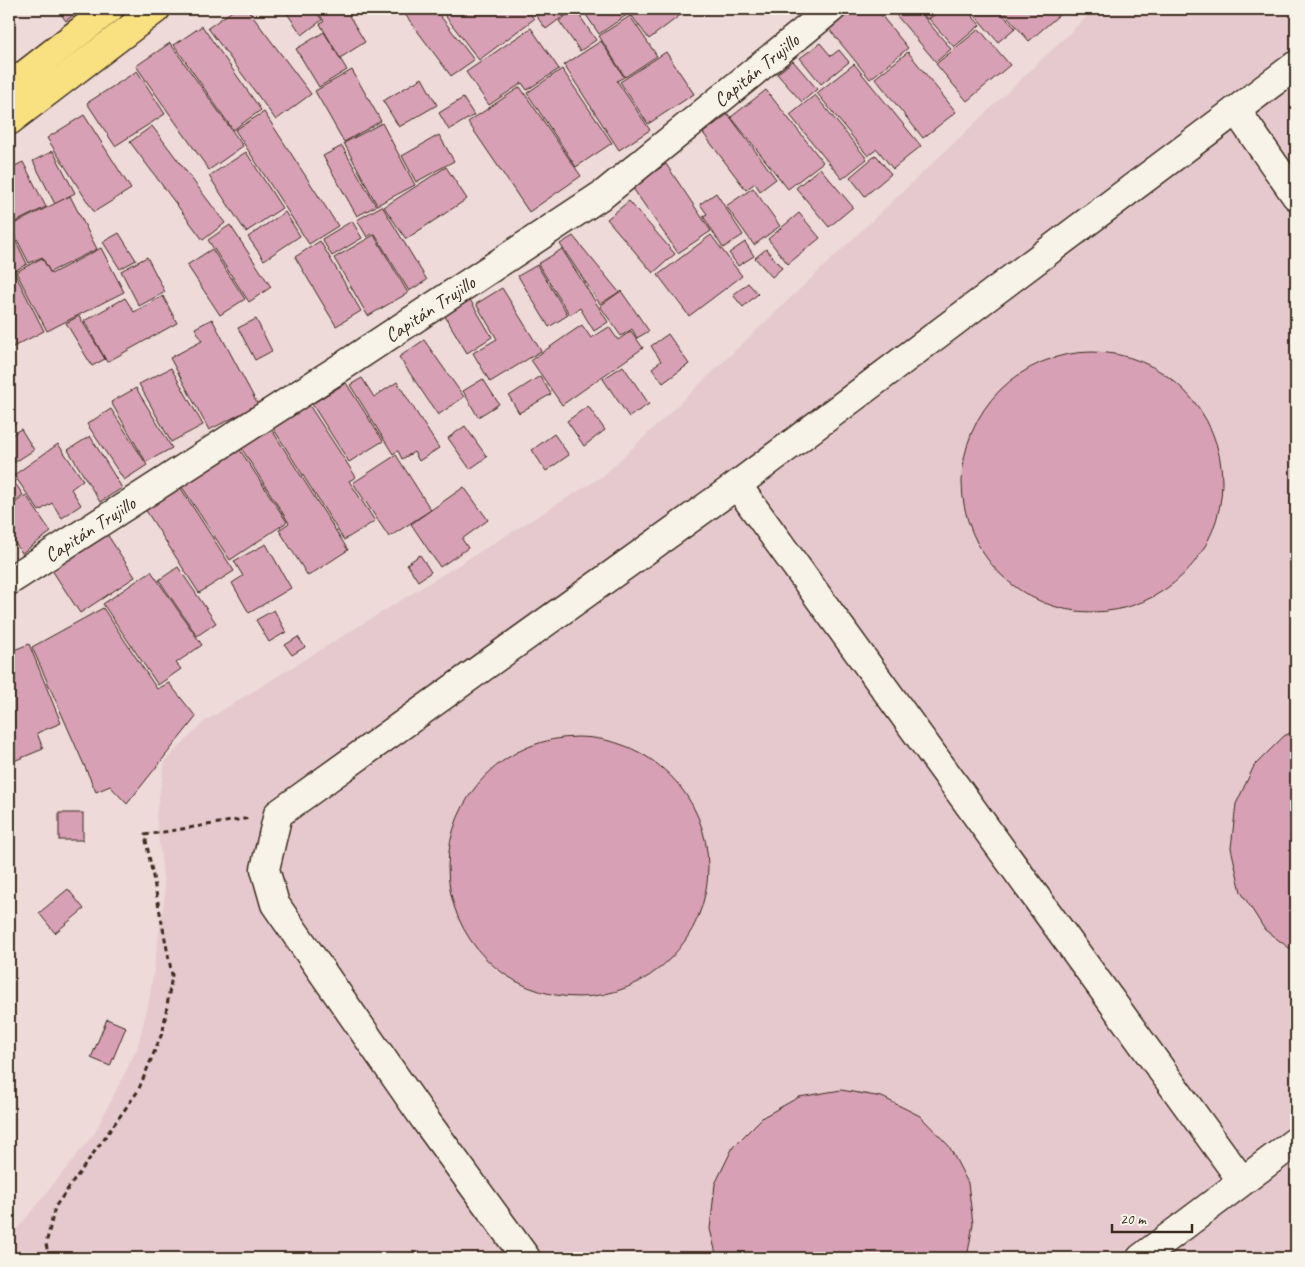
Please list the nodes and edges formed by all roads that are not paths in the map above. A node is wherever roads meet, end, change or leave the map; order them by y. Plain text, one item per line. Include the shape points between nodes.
1 (109, 9) edge
2 (156, 9) edge
3 (831, 9) edge
4 (1296, 65) edge
5 (9, 87) edge
6 (1236, 110) junction
7 (9, 121) edge
8 (1296, 196) edge
9 (738, 485) junction
10 (9, 581) edge
11 (1296, 1141) edge
12 (1242, 1181) junction
13 (526, 1258) edge
14 (1141, 1258) edge

1 - 5 main road
2 - 7 main road
3 - 10 street, Capitán Trujillo via 605,193
4 - 6 street
6 - 8 street
6 - 9 street
9 - 12 street
9 - 13 street via 278,814 265,869 275,904
11 - 12 street
12 - 14 street

